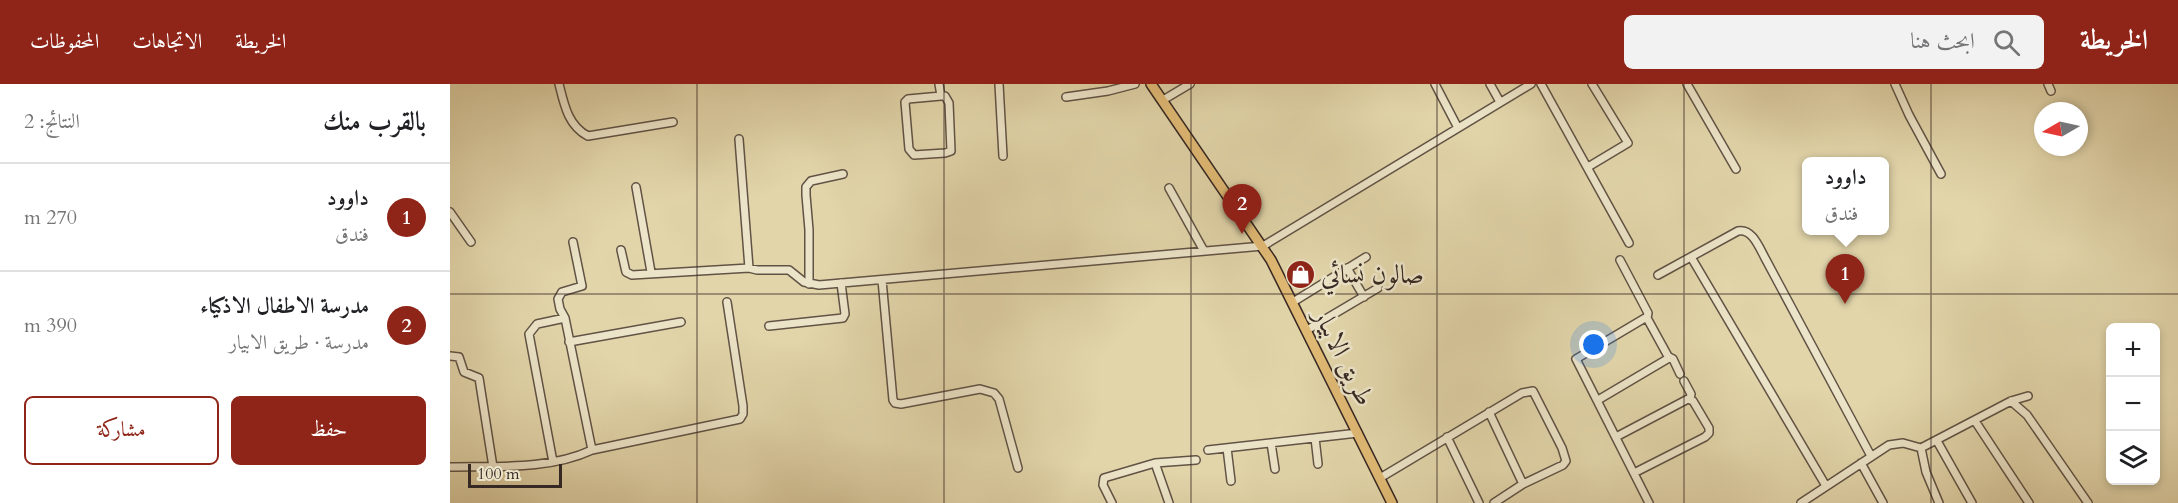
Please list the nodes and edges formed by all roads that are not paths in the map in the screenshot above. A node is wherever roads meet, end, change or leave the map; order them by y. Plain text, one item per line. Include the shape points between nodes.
1 (559, 84) edge
2 (939, 84) edge
3 (999, 84) edge
4 (1135, 84) edge
5 (1151, 84) edge
6 (1190, 84) edge
7 (1435, 84) edge
8 (1490, 84) edge
9 (1531, 84) edge
10 (1541, 84) edge
11 (1592, 84) edge
12 (1687, 84) edge
13 (1896, 84) edge
14 (941, 96) junction
15 (1066, 97) dead end
16 (1163, 100) junction
17 (1500, 102) junction
18 (673, 122) dead end
19 (1458, 128) junction
20 (739, 139) dead end
21 (1003, 156) dead end
22 (1588, 167) junction
23 (1736, 169) dead end
24 (843, 174) dead end
25 (1941, 174) dead end
26 (636, 187) dead end
27 (1169, 188) dead end
28 (450, 212) edge
29 (471, 242) dead end
30 (573, 242) dead end
31 (1629, 243) dead end
32 (1263, 246) junction
33 (621, 250) dead end
34 (1204, 251) junction
35 (1366, 257) dead end
36 (1691, 257) junction
37 (1620, 260) dead end
38 (749, 268) junction
39 (1347, 268) junction
40 (651, 272) junction
41 (1658, 275) dead end
42 (882, 280) junction
43 (841, 283) junction
44 (809, 284) junction
45 (1378, 288) dead end
46 (1364, 297) junction
47 (727, 302) dead end
48 (1293, 302) junction
49 (565, 318) junction
50 (1647, 318) junction
51 (681, 322) dead end
52 (769, 326) dead end
53 (1307, 330) junction
54 (569, 342) junction
55 (450, 356) edge
56 (1669, 357) junction
57 (1680, 374) dead end
58 (1684, 381) dead end
59 (2028, 396) dead end
60 (1690, 399) junction
61 (1598, 400) junction
62 (2011, 400) junction
63 (1489, 412) junction
64 (1975, 421) junction
65 (1358, 433) junction
66 (1447, 437) junction
67 (1616, 437) junction
68 (1315, 438) junction
69 (1937, 441) junction
70 (1271, 443) junction
71 (1227, 448) junction
72 (1921, 448) junction
73 (592, 450) junction
74 (1208, 450) dead end
75 (1871, 456) junction
76 (1196, 460) dead end
77 (553, 462) junction
78 (1155, 462) junction
79 (1861, 463) junction
80 (1318, 464) dead end
81 (450, 467) edge
82 (493, 467) junction
83 (1018, 468) dead end
84 (1275, 469) dead end
85 (1634, 473) junction
86 (1380, 478) junction
87 (1231, 481) dead end
88 (1523, 484) junction
89 (1826, 486) junction
90 (1112, 503) edge
91 (1169, 503) edge
92 (1392, 503) edge
93 (1479, 503) edge
94 (1494, 503) edge
95 (1648, 503) edge
96 (1801, 503) edge
97 (1883, 503) edge
98 (1939, 503) edge
99 (1972, 503) edge
100 (2029, 503) edge
101 (2088, 503) edge

1 - 18 street via 568,114 588,136
2 - 14 street
3 - 21 street
4 - 15 street
5 - 16 main road, طريق الابيار
6 - 16 street
7 - 19 street
8 - 17 street
9 - 17 street
10 - 22 street
11 - 22 street via 1628,143
12 - 23 street
13 - 25 street
14 - 14 street via 905,102 909,149 914,155 951,151 949,103
16 - 32 main road, طريق الابيار
17 - 19 street
19 - 32 street
20 - 38 street
22 - 31 street
24 - 44 street via 814,179 806,188
26 - 40 street
27 - 34 street
28 - 29 street
30 - 49 street via 582,286 559,295
32 - 34 street
32 - 48 main road, طريق الابيار
33 - 40 street via 626,272
34 - 42 street
35 - 39 street
36 - 41 street
36 - 75 street via 1738,231 1749,233
36 - 89 street
37 - 50 street via 1648,313
38 - 40 street
38 - 44 street via 789,270
39 - 46 street
39 - 48 street
42 - 43 street
42 - 83 street via 895,403 980,389 994,393
43 - 44 street
43 - 52 street via 843,318
45 - 46 street
46 - 53 street
47 - 73 street via 743,406 741,419
48 - 53 main road, طريق الابيار
49 - 54 street
49 - 77 street via 537,324 529,334
50 - 56 street
50 - 61 street via 1576,358
51 - 54 street
53 - 65 main road, طريق الابيار
54 - 73 street
55 - 82 street via 459,357 464,372 479,378
56 - 57 street
56 - 61 street
58 - 60 street
59 - 62 street
60 - 67 street
60 - 85 street via 1709,433
61 - 67 street
62 - 64 street
62 - 101 street via 2027,415
63 - 66 street
63 - 88 street
63 - 88 street via 1533,390 1562,448 1566,457 1563,465
64 - 69 street
64 - 100 street
65 - 68 street
65 - 86 main road, طريق الابيار
66 - 86 street
66 - 93 street
67 - 85 street
68 - 70 street
68 - 80 street
69 - 72 street
69 - 99 street
70 - 71 street
70 - 84 street
71 - 74 street
71 - 87 street
72 - 75 street via 1897,443
72 - 98 street
73 - 77 street
75 - 79 street
76 - 78 street
77 - 82 street
78 - 90 street via 1102,480
78 - 91 street
79 - 89 street
79 - 97 street
81 - 82 street
85 - 95 street
86 - 92 main road, طريق الابيار
88 - 94 street
89 - 96 street

